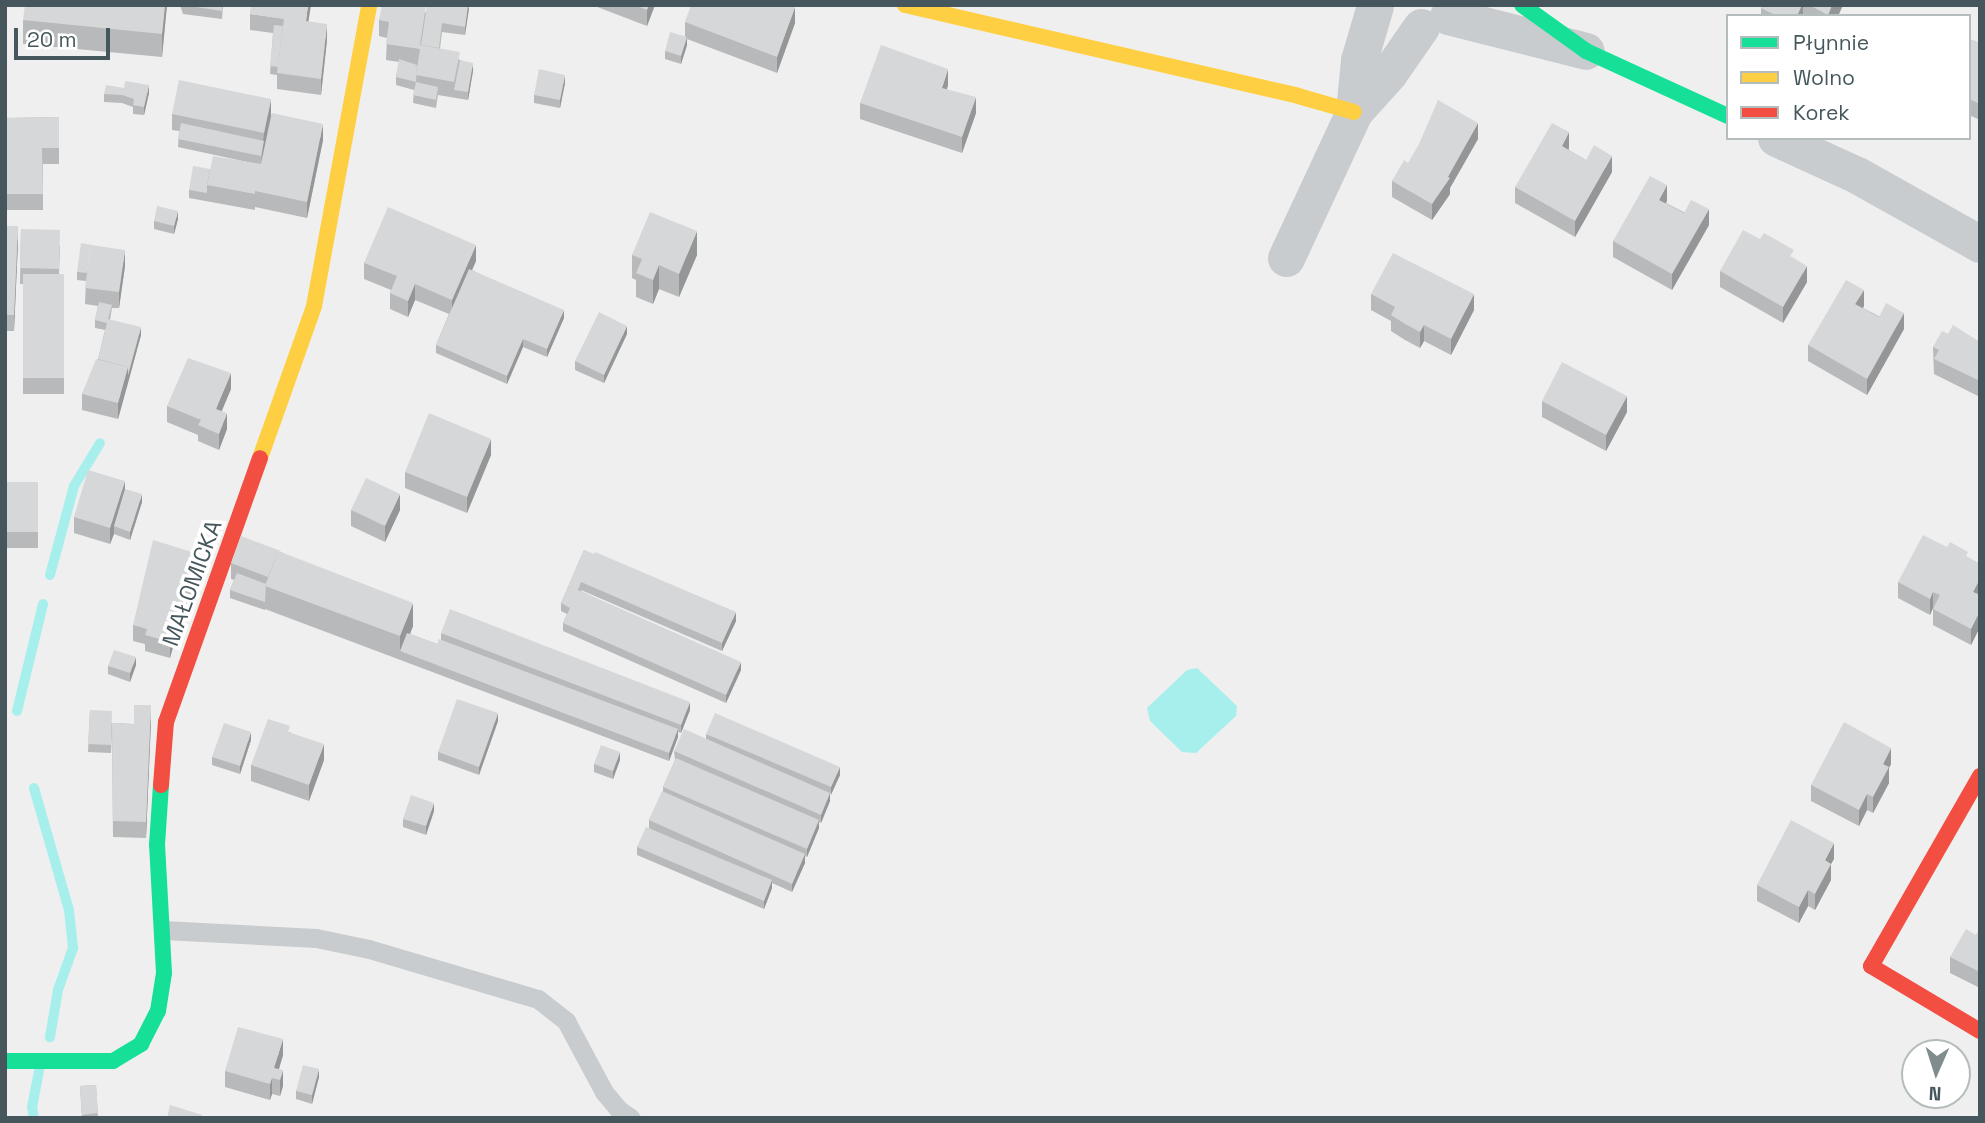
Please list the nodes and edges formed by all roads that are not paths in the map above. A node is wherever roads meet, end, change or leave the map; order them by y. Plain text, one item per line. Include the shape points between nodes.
1 (369, 5) edge
2 (905, 5) edge
3 (1375, 5) edge
4 (1522, 5) edge
5 (1442, 16) edge
6 (1586, 51) junction
7 (1354, 112) junction
8 (1726, 115) edge
9 (1780, 140) edge
10 (1980, 244) edge
11 (1286, 258) dead end
12 (1980, 776) edge
13 (163, 930) junction
14 (1980, 1031) edge
15 (5, 1061) edge
16 (631, 1118) edge

1 - 13 street, MAŁOMICKA via 314,306 166,722 157,845
2 - 7 street
3 - 5 street via 1387,18 1403,25
3 - 7 street via 1359,60
4 - 6 street
5 - 6 street
5 - 7 street
6 - 8 street
7 - 11 street
9 - 10 street via 1857,175
12 - 14 street via 1871,966
13 - 15 street, MAŁOMICKA via 164,973 158,1011 141,1044 113,1061
13 - 16 lane via 316,938 538,999 566,1021 604,1092

